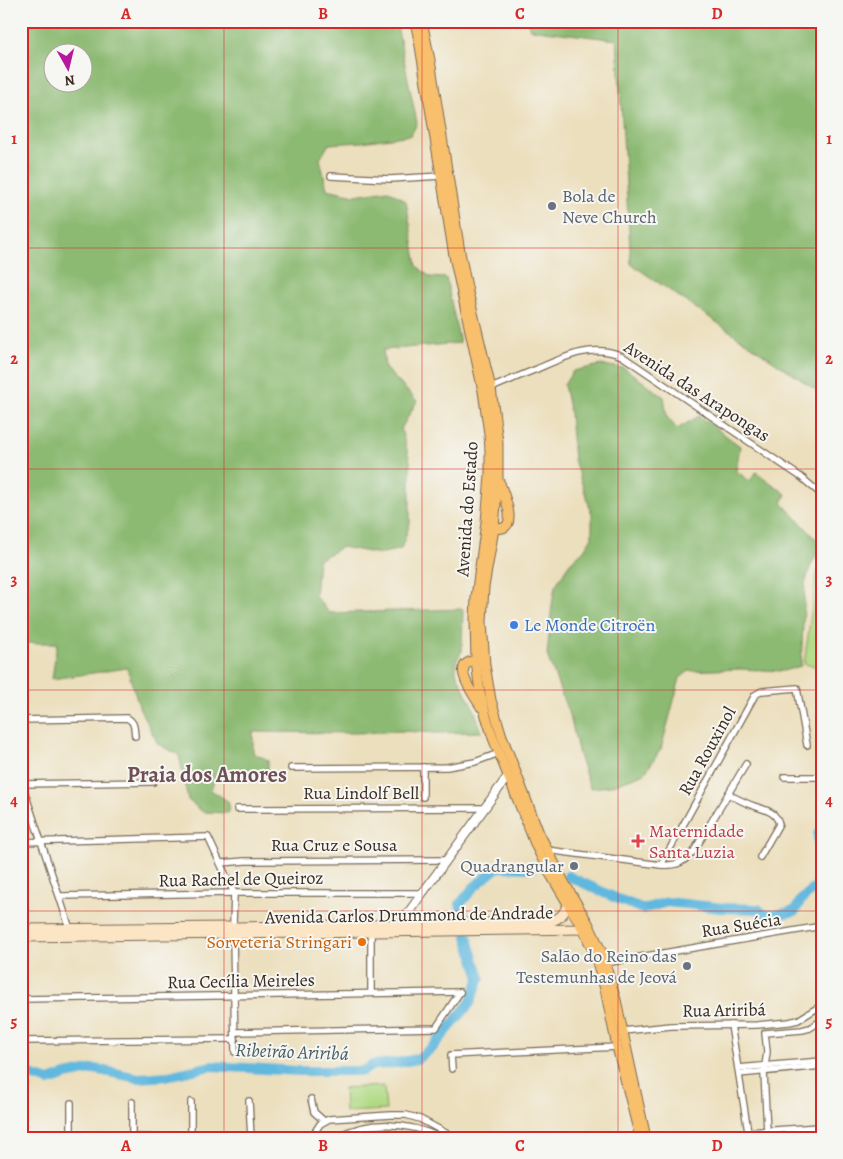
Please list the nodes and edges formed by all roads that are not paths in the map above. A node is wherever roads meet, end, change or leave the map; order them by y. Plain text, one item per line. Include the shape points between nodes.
1 (415, 21) edge
2 (422, 21) edge
3 (331, 176) dead end
4 (441, 176) junction
5 (491, 388) junction
6 (498, 478) junction
7 (822, 495) edge
8 (486, 522) junction
9 (494, 529) junction
10 (476, 661) junction
11 (485, 665) junction
12 (486, 716) junction
13 (21, 720) edge
14 (135, 736) dead end
15 (807, 745) dead end
16 (499, 753) junction
17 (746, 764) dead end
18 (423, 767) junction
19 (291, 768) dead end
20 (508, 776) junction
21 (784, 777) dead end
22 (822, 777) edge
23 (153, 782) dead end
24 (22, 783) edge
25 (728, 794) junction
26 (423, 797) dead end
27 (485, 808) junction
28 (237, 809) dead end
29 (21, 842) edge
30 (42, 842) junction
31 (547, 850) junction
32 (760, 857) dead end
33 (447, 860) junction
34 (221, 863) junction
35 (661, 865) junction
36 (553, 871) junction
37 (234, 893) junction
38 (422, 893) junction
39 (60, 896) junction
40 (568, 904) junction
41 (549, 926) junction
42 (822, 926) edge
43 (371, 928) junction
44 (397, 928) junction
45 (583, 929) junction
46 (21, 930) edge
47 (233, 930) junction
48 (72, 932) junction
49 (21, 937) edge
50 (605, 963) junction
51 (372, 994) junction
52 (234, 996) junction
53 (21, 999) edge
54 (822, 1005) edge
55 (822, 1020) edge
56 (731, 1025) junction
57 (622, 1031) junction
58 (235, 1032) junction
59 (235, 1039) junction
60 (21, 1041) edge
61 (618, 1046) junction
62 (21, 1047) edge
63 (235, 1052) dead end
64 (767, 1052) junction
65 (25, 1057) dead end
66 (822, 1061) edge
67 (758, 1066) junction
68 (822, 1066) edge
69 (452, 1069) dead end
70 (765, 1069) junction
71 (738, 1071) junction
72 (311, 1099) dead end
73 (249, 1101) dead end
74 (132, 1102) dead end
75 (191, 1102) dead end
76 (71, 1103) dead end
77 (406, 1115) junction
78 (420, 1119) junction
79 (324, 1121) junction
80 (404, 1126) junction
81 (416, 1128) junction
82 (822, 1128) edge
83 (767, 1131) junction
84 (748, 1135) edge
85 (315, 1136) edge
86 (132, 1137) edge
87 (71, 1138) edge
88 (96, 1138) edge
89 (120, 1138) edge
90 (161, 1138) edge
91 (191, 1138) edge
92 (251, 1138) edge
93 (334, 1138) edge
94 (441, 1138) edge
95 (454, 1138) edge
96 (639, 1138) edge
97 (646, 1138) edge

1 - 4 main road, Avenida do Estado
2 - 5 main road, Avenida do Estado via 462,262
3 - 4 street
4 - 8 main road, Avenida do Estado via 458,279 484,391 490,452
5 - 6 main road, Avenida do Estado via 498,442
5 - 7 street, Avenida das Arapongas via 574,354 614,353 801,477
6 - 9 main road, Avenida do Estado
6 - 9 main road via 509,520 503,528
8 - 9 main road
8 - 10 main road, Avenida do Estado via 476,597
9 - 11 main road, Avenida do Estado via 483,598
10 - 11 main road
10 - 12 main road, Avenida do Estado
10 - 12 main road via 466,663 464,679
11 - 31 main road, Avenida do Estado via 502,736
12 - 16 main road, Avenida do Estado
13 - 14 street via 128,718 134,724
15 - 35 street, Rua Rouxinol via 797,688 762,691 755,695
16 - 18 street via 462,765
16 - 20 main road, Avenida do Estado
17 - 25 street
18 - 19 street
18 - 26 street
20 - 27 street
20 - 36 main road, Avenida do Estado via 530,833
21 - 22 street
23 - 24 street
24 - 30 street
25 - 32 street via 766,809 778,818 779,824
25 - 35 street via 686,860
27 - 28 street, Rua Lindolf Bell
27 - 33 street
29 - 30 street
30 - 34 street via 208,837
30 - 39 street
31 - 35 street
31 - 36 main road, Avenida do Estado
33 - 34 street, Rua Cruz e Sousa
33 - 38 street
34 - 37 street
36 - 40 main road
36 - 50 main road via 588,923
37 - 38 street, Rua Rachel de Queiroz
37 - 39 street, Rua Rachel de Queiroz
37 - 47 street
38 - 44 street
39 - 48 street
40 - 41 main road, Avenida Carlos Drummond de Andrade via 562,916
40 - 45 main road
41 - 44 main road, Avenida Carlos Drummond de Andrade
41 - 45 main road, Avenida Carlos Drummond de Andrade
42 - 50 street, Rua Suécia
43 - 44 main road, Avenida Carlos Drummond de Andrade
43 - 47 main road, Avenida Carlos Drummond de Andrade
43 - 51 street
45 - 61 main road via 602,976
46 - 48 main road, Avenida Carlos Drummond de Andrade
47 - 48 main road, Avenida Carlos Drummond de Andrade
47 - 52 street
48 - 49 main road, Avenida Carlos Drummond de Andrade
50 - 57 main road
51 - 52 street, Rua Cecília Meireles
51 - 58 street, Rua Cecília Meireles via 460,992 436,1028
52 - 53 street, Rua Cecília Meireles
52 - 58 street
54 - 56 street, Rua Ariribá via 794,1022
55 - 64 street via 802,1030 765,1033
56 - 57 street, Rua Ariribá
56 - 71 street
57 - 97 main road
58 - 59 street
59 - 60 street
59 - 63 street
61 - 69 street via 452,1055
61 - 96 main road
62 - 65 street
64 - 67 street
64 - 70 street
66 - 70 street
67 - 70 street
67 - 71 street
68 - 70 street
70 - 71 street
70 - 83 street
71 - 84 street
72 - 79 street via 314,1112
73 - 92 street
74 - 86 street
75 - 91 street
76 - 87 street
77 - 78 street
77 - 79 street
77 - 80 street
78 - 81 street
78 - 95 street
79 - 85 street
80 - 81 street
80 - 93 street via 367,1126
81 - 94 street
82 - 83 street
83 - 84 street
86 - 89 street
86 - 90 street
88 - 89 street

